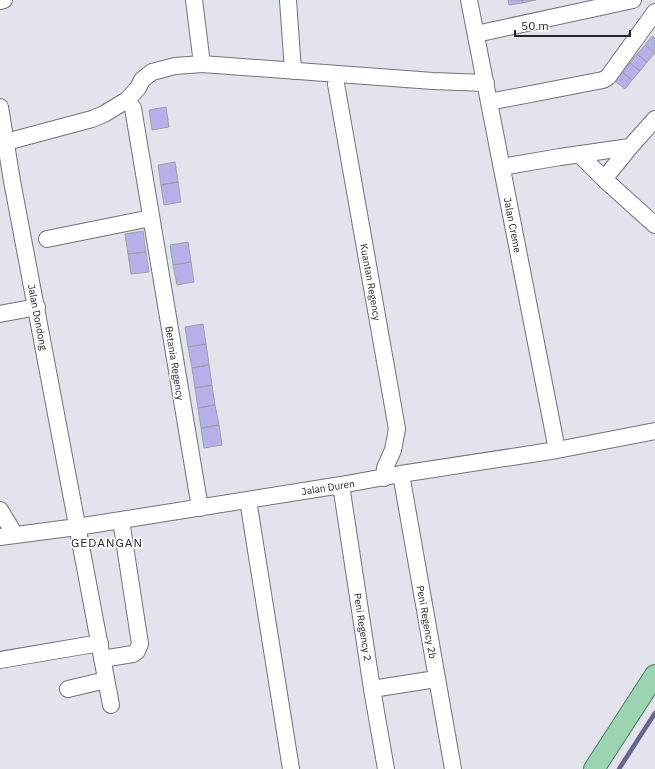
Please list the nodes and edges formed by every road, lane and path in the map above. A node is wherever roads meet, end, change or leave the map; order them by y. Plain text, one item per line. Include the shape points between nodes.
1 (4, 0) edge
2 (194, 0) edge
3 (288, 0) edge
4 (468, 0) edge
5 (633, 0) edge
6 (0, 1) edge
7 (655, 12) edge
8 (476, 34) junction
9 (202, 64) junction
10 (293, 71) junction
11 (486, 83) junction
12 (336, 84) dead end
13 (489, 102) junction
14 (0, 107) edge
15 (133, 108) dead end
16 (655, 119) edge
17 (6, 142) junction
18 (630, 147) junction
19 (579, 154) junction
20 (502, 167) junction
21 (604, 179) junction
22 (6, 182) edge
23 (151, 218) junction
24 (655, 225) edge
25 (47, 239) dead end
26 (37, 307) junction
27 (0, 314) edge
28 (655, 431) edge
29 (557, 450) junction
30 (401, 474) junction
31 (384, 478) junction
32 (342, 486) junction
33 (248, 500) junction
34 (200, 508) junction
35 (0, 510) edge
36 (121, 520) junction
37 (77, 527) junction
38 (8, 536) edge
39 (100, 643) junction
40 (102, 659) junction
41 (0, 660) edge
42 (655, 675) edge
43 (436, 679) junction
44 (106, 680) junction
45 (68, 689) dead end
46 (372, 689) junction
47 (110, 705) dead end
48 (291, 769) edge
49 (386, 769) edge
50 (453, 769) edge
51 (594, 769) edge

1 - 6 street
2 - 9 street
3 - 10 street
4 - 8 street, Jalan Creme
5 - 8 street
7 - 13 street via 604,80
8 - 11 street, Jalan Creme
9 - 10 street
9 - 17 street via 175,66 152,72 142,80 128,100 92,120
10 - 11 street
11 - 13 street, Jalan Creme
12 - 31 street, Kuantan Regency via 397,429
13 - 20 street, Jalan Creme
14 - 17 street, Jalan Dondong
15 - 23 street, Betania Regency
16 - 18 street
17 - 22 street, Jalan Dondong
18 - 19 street
18 - 21 street
19 - 20 street
19 - 21 street
20 - 29 street, Jalan Creme
21 - 24 street
22 - 26 street, Jalan Dondong
23 - 25 street
23 - 34 street, Betania Regency
26 - 27 street
26 - 37 street, Jalan Dondong
28 - 29 street, Jalan Duren
29 - 30 street, Jalan Duren
30 - 31 street, Jalan Duren
30 - 43 street, Peni Regency 2b
31 - 32 street, Jalan Duren
32 - 33 street, Jalan Duren
32 - 46 street, Peni Regency 2
33 - 34 street, Jalan Duren
33 - 48 street
34 - 36 street, Jalan Duren
35 - 38 street
36 - 37 street, Jalan Duren
36 - 40 street via 140,644 133,654
37 - 38 street, Jalan Duren
37 - 39 street, Jalan Dondong
39 - 40 street, Jalan Dondong
39 - 41 street
40 - 44 street, Jalan Dondong
42 - 51 main road
43 - 46 street
43 - 50 street, Peni Regency 2b
44 - 45 street
44 - 47 street, Jalan Dondong
46 - 49 street, Peni Regency 2

